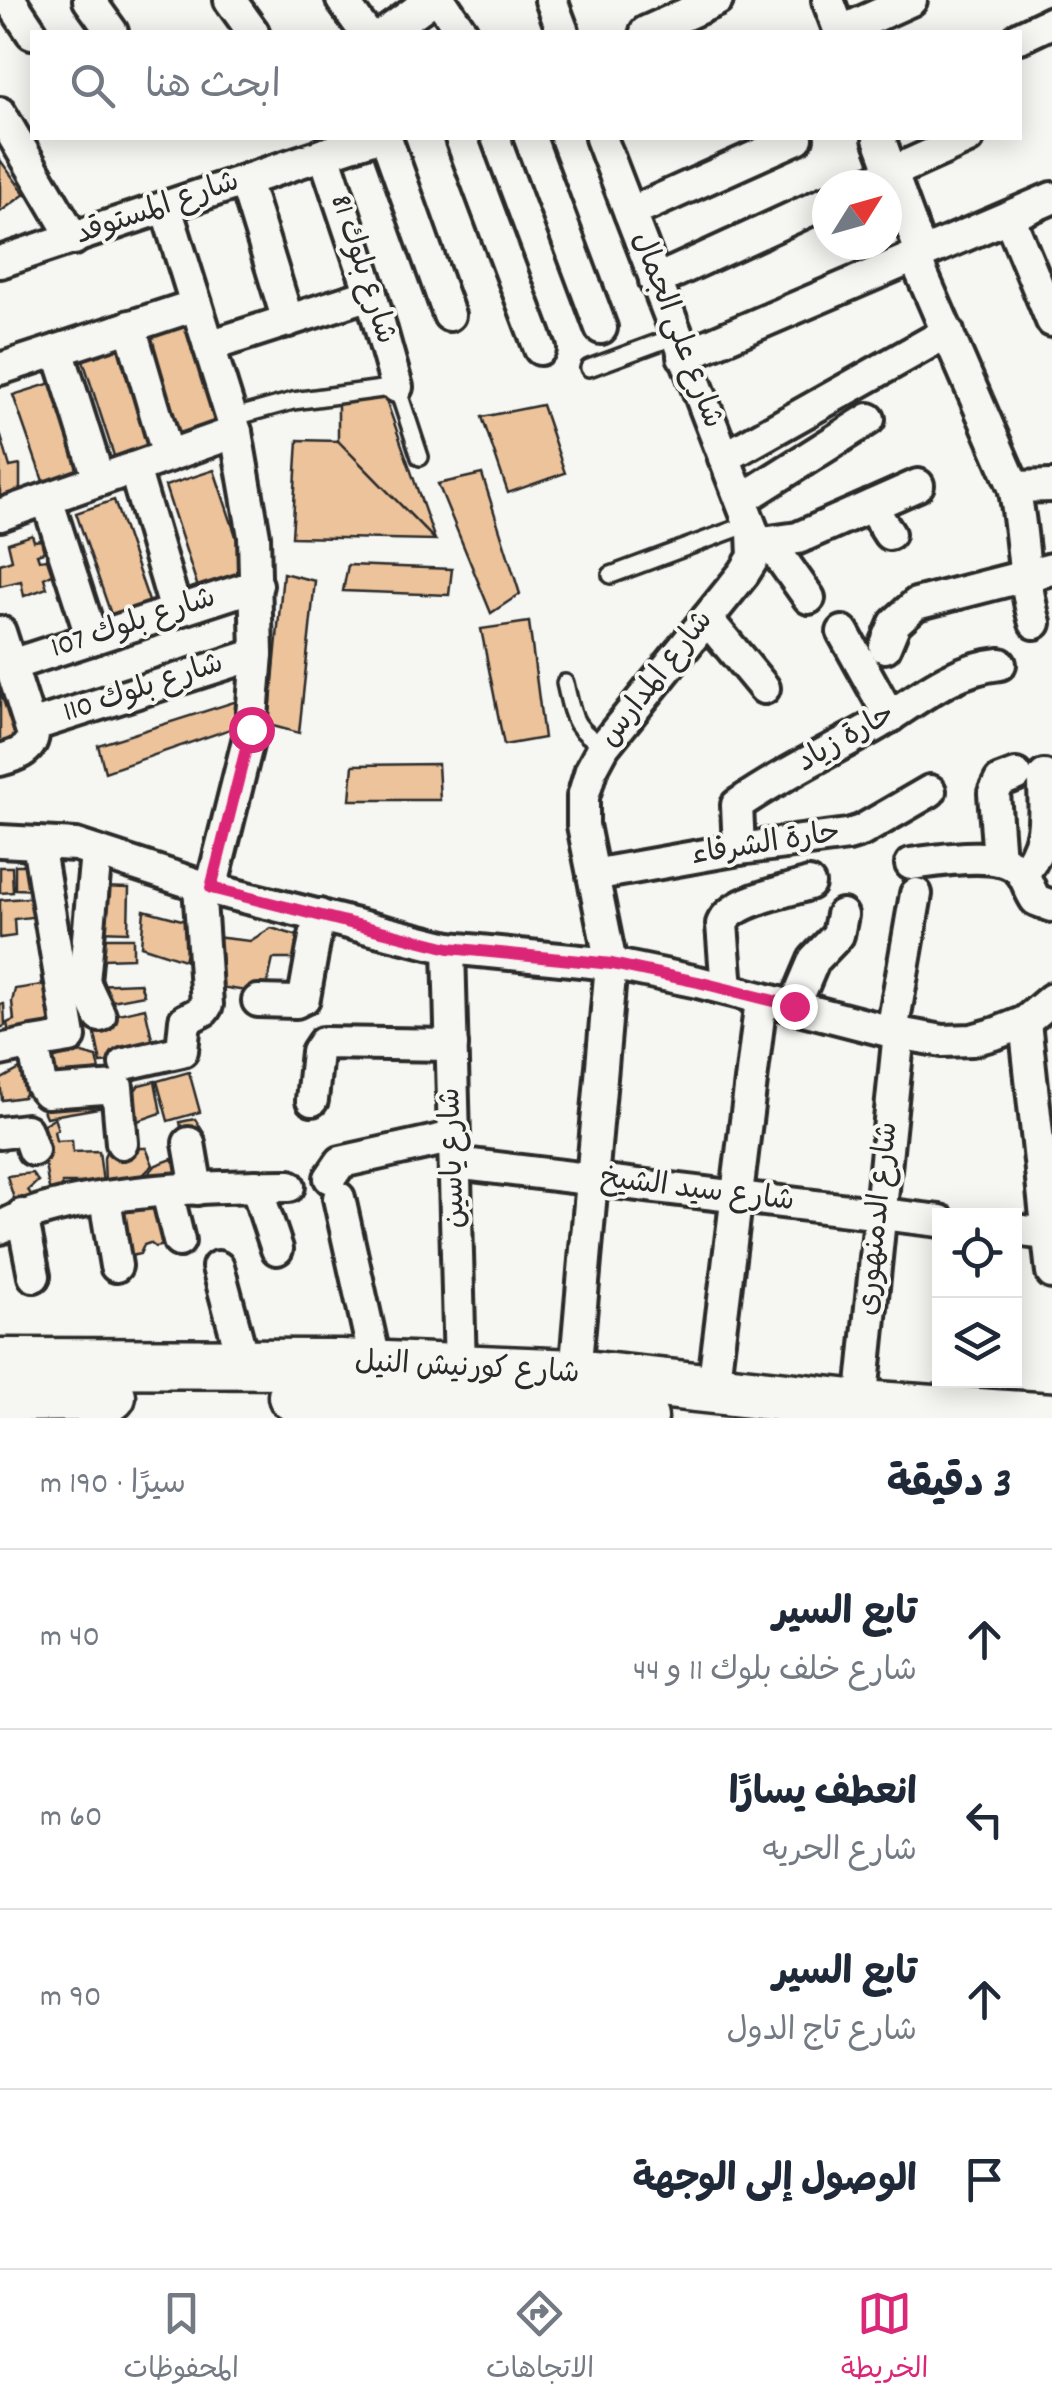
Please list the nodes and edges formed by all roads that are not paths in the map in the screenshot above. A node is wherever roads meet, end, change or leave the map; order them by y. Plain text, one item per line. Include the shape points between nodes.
1 (10, 0) edge
2 (90, 0) edge
3 (230, 0) edge
4 (342, 0) edge
5 (431, 0) edge
6 (440, 0) edge
7 (550, 0) edge
8 (718, 0) edge
9 (828, 0) edge
10 (912, 0) edge
11 (1052, 22) edge
12 (30, 30) edge
13 (111, 30) edge
14 (252, 30) edge
15 (364, 30) edge
16 (390, 30) edge
17 (461, 30) edge
18 (562, 30) edge
19 (650, 30) edge
20 (839, 30) edge
21 (844, 30) edge
22 (1022, 36) edge
23 (1, 116) edge
24 (363, 140) edge
25 (387, 140) edge
26 (462, 140) edge
27 (531, 140) edge
28 (605, 140) edge
29 (794, 140) edge
30 (879, 140) edge
31 (964, 140) edge
32 (330, 147) edge
33 (878, 170) edge
34 (898, 170) edge
35 (245, 181) junction
36 (1052, 198) edge
37 (166, 208) junction
38 (812, 209) edge
39 (630, 214) junction
40 (1009, 217) junction
41 (902, 225) edge
42 (74, 239) junction
43 (918, 256) junction
44 (0, 262) edge
45 (655, 281) junction
46 (371, 294) junction
47 (196, 304) junction
48 (449, 315) dead end
49 (288, 320) junction
50 (1052, 321) edge
51 (130, 326) junction
52 (601, 328) dead end
53 (948, 332) junction
54 (209, 346) junction
55 (679, 346) junction
56 (540, 348) dead end
57 (58, 350) junction
58 (590, 368) dead end
59 (0, 369) edge
60 (397, 386) junction
61 (869, 419) dead end
62 (233, 425) junction
63 (168, 456) junction
64 (420, 457) dead end
65 (724, 458) junction
66 (134, 468) junction
67 (99, 480) junction
68 (918, 485) dead end
69 (1052, 486) edge
70 (1014, 487) junction
71 (47, 499) junction
72 (870, 506) junction
73 (0, 515) edge
74 (754, 528) junction
75 (889, 534) dead end
76 (1038, 573) edge
77 (611, 575) dead end
78 (257, 585) junction
79 (810, 598) dead end
80 (176, 612) junction
81 (707, 619) junction
82 (1035, 622) dead end
83 (0, 632) edge
84 (843, 632) dead end
85 (92, 639) junction
86 (885, 646) dead end
87 (257, 654) junction
88 (1000, 664) dead end
89 (11, 666) junction
90 (565, 683) dead end
91 (764, 688) dead end
92 (890, 717) junction
93 (32, 730) junction
94 (604, 746) junction
95 (0, 760) edge
96 (930, 790) dead end
97 (0, 841) edge
98 (38, 843) junction
99 (739, 849) junction
100 (96, 852) junction
101 (911, 864) dead end
102 (1011, 867) junction
103 (593, 875) junction
104 (809, 884) dead end
105 (205, 887) junction
106 (916, 894) dead end
107 (1052, 906) edge
108 (319, 915) junction
109 (842, 915) dead end
110 (449, 948) junction
111 (612, 964) junction
112 (728, 989) junction
113 (1052, 998) edge
114 (258, 1000) dead end
115 (761, 1000) junction
116 (794, 1006) junction
117 (100, 1016) dead end
118 (1025, 1022) junction
119 (895, 1032) junction
120 (9, 1045) edge
121 (452, 1045) junction
122 (125, 1064) dead end
123 (312, 1100) dead end
124 (0, 1133) edge
125 (122, 1143) dead end
126 (190, 1143) dead end
127 (33, 1150) dead end
128 (455, 1150) junction
129 (1047, 1164) edge
130 (592, 1179) junction
131 (256, 1186) junction
132 (289, 1186) dead end
133 (182, 1190) junction
134 (737, 1196) junction
135 (105, 1199) junction
136 (881, 1214) junction
137 (932, 1220) edge
138 (11, 1222) edge
139 (1022, 1231) edge
140 (1047, 1234) junction
141 (179, 1241) dead end
142 (276, 1249) dead end
143 (116, 1266) dead end
144 (218, 1267) dead end
145 (1052, 1273) edge
146 (34, 1276) dead end
147 (0, 1363) edge
148 (244, 1364) junction
149 (376, 1365) junction
150 (460, 1369) junction
151 (575, 1374) junction
152 (713, 1388) junction
153 (0, 1397) edge
154 (862, 1406) junction
155 (643, 1418) edge
156 (1052, 1418) edge

1 - 12 street
2 - 13 street
3 - 14 street
4 - 15 street
5 - 16 street
6 - 17 street
7 - 18 street
8 - 19 street
9 - 20 street
10 - 21 street
11 - 22 street
23 - 42 street
24 - 32 street, شارع المستوقد
25 - 48 street
26 - 56 street
27 - 52 street
28 - 39 street, شارع على الجمال
29 - 39 street
30 - 33 street
31 - 34 street
32 - 35 street, شارع المستوقد
32 - 46 street, شارع بلوك 81
35 - 37 street, شارع المستوقد
35 - 49 street
36 - 40 street
37 - 42 street, شارع المستوقد
37 - 47 street
38 - 45 street
39 - 45 street, شارع على الجمال
40 - 43 street
40 - 50 street
41 - 43 street
42 - 44 street, شارع المستوقد
43 - 53 street
43 - 55 street
45 - 55 street, شارع على الجمال
46 - 49 street
46 - 60 street, شارع بلوك 81
47 - 51 street
47 - 54 street
49 - 54 street
51 - 57 street
51 - 63 street
53 - 65 street
53 - 70 street
54 - 62 street
55 - 58 lane
55 - 65 street, شارع على الجمال
57 - 59 street
57 - 67 street
60 - 62 lane via 293,400
60 - 64 lane
61 - 74 street
62 - 63 street
62 - 78 street
63 - 66 street
65 - 74 street, شارع على الجمال
66 - 67 street
66 - 80 street
67 - 71 street
68 - 72 street
69 - 70 street
70 - 76 street
71 - 73 street
71 - 85 street
72 - 74 street via 798,538
72 - 75 street
74 - 77 lane
74 - 79 street, شارع على الجمال
74 - 81 street, شارع المدارس via 754,558
76 - 82 street
76 - 86 street via 916,604 895,623
78 - 80 street, شارع بلوك 107
78 - 87 street
80 - 85 street, شارع بلوك 107
81 - 91 street
81 - 94 street, شارع المدارس
83 - 89 street
84 - 92 street
85 - 89 street, شارع بلوك 107
87 - 93 street, شارع بلوك 110
87 - 105 street via 251,729
88 - 92 street, حارة زياد via 963,671
89 - 93 street
90 - 94 lane via 574,723
92 - 99 street, حارة زياد via 737,805
93 - 95 street, شارع بلوك 110 via 27,748
94 - 103 street, شارع المدارس via 583,797
96 - 99 street, حارة الشرفاء via 861,832
97 - 98 street
98 - 100 street
98 - 120 street via 70,1037
99 - 103 street, حارة الشرفاء
100 - 105 street
100 - 117 street via 84,982
101 - 102 street via 973,858
102 - 102 street via 1040,850 1044,835 1030,775 1000,782 994,793
102 - 107 street via 1036,900
103 - 111 street, شارع المدارس
104 - 112 street via 725,916
105 - 108 street
105 - 122 street via 207,1006 186,1020 182,1051
106 - 119 street, شارع الدمنهورى
108 - 110 street
108 - 114 street via 304,998
109 - 116 street via 838,935 814,960
110 - 111 street
110 - 121 street, شارع ياسين
111 - 112 street
111 - 130 street, شارع المدارس
112 - 115 street
113 - 118 street
115 - 116 street
115 - 134 street
116 - 119 street
118 - 119 street via 972,1040
118 - 129 street
119 - 136 street, شارع الدمنهورى
120 - 125 street via 47,1092 116,1087
121 - 123 street via 324,1044 316,1052
121 - 128 street, شارع ياسين
124 - 127 street via 26,1130
126 - 133 street
128 - 130 street, شارع سيد الشيخ
128 - 149 street, شارع سيد الشيخ via 341,1162 334,1188
128 - 150 street, شارع ياسين
129 - 140 street
130 - 134 street, شارع سيد الشيخ
130 - 151 street, شارع المدارس
131 - 132 street
131 - 133 street
131 - 142 street
133 - 135 street
133 - 141 street
134 - 136 street, شارع سيد الشيخ
134 - 152 street
135 - 138 street
135 - 143 street
136 - 137 street, شارع سيد الشيخ
136 - 154 street, شارع الدمنهورى
138 - 146 street
139 - 140 street
140 - 145 street
144 - 148 street
147 - 148 main road, شارع كورنيش النيل
148 - 149 main road, شارع كورنيش النيل
149 - 150 main road, شارع كورنيش النيل
150 - 151 main road, شارع كورنيش النيل
151 - 152 main road, شارع كورنيش النيل
152 - 154 main road, شارع كورنيش النيل
153 - 155 main road, شارع كورنيش النيل via 338,1396
154 - 156 main road, شارع كورنيش النيل

